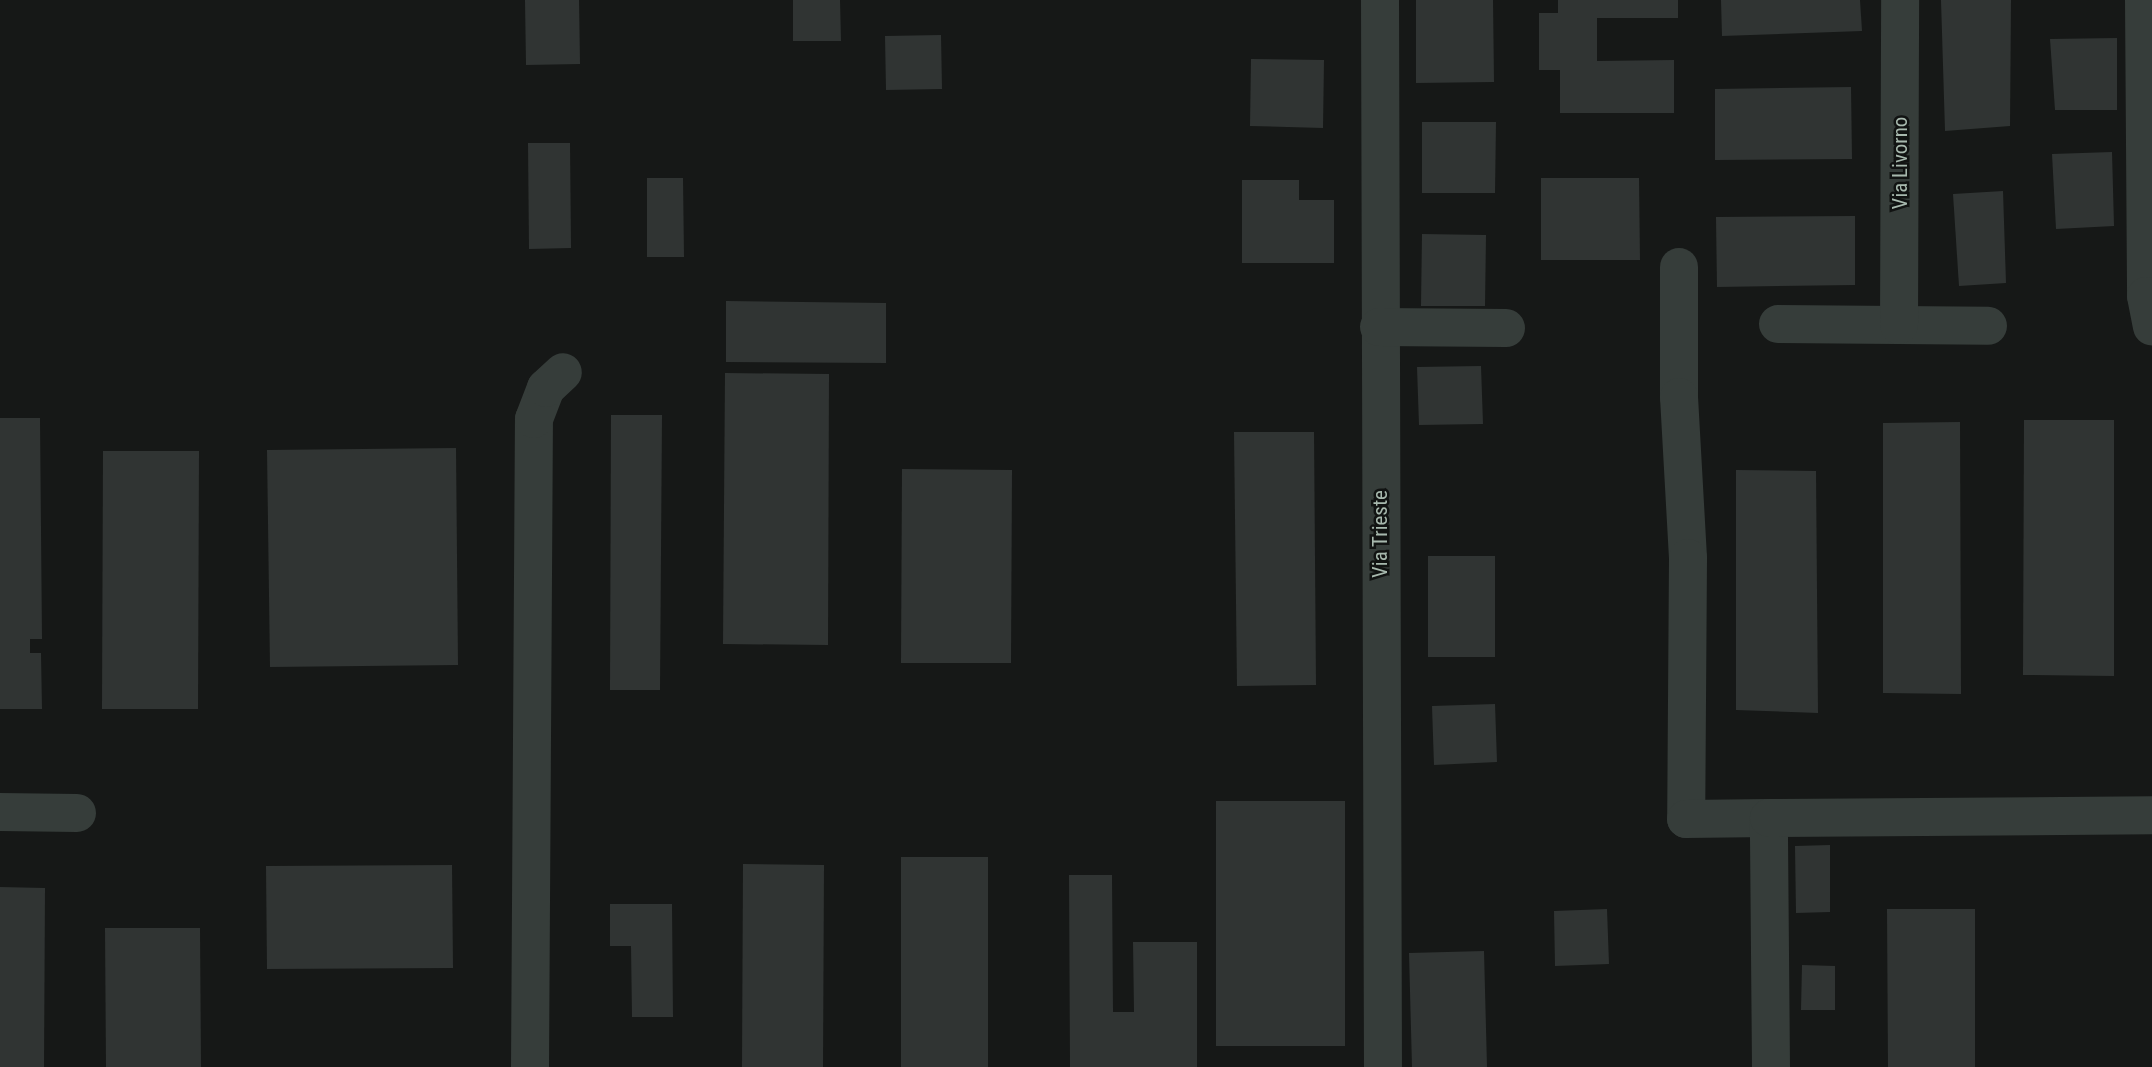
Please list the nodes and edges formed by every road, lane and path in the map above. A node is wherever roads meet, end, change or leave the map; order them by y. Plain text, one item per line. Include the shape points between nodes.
1 (1380, 0) edge
2 (1900, 0) edge
3 (2144, 0) edge
4 (2148, 130) edge
5 (1679, 267) dead end
6 (1778, 324) dead end
7 (1899, 326) junction
8 (1988, 326) dead end
9 (2152, 326) edge
10 (1379, 327) junction
11 (1506, 328) dead end
12 (563, 372) dead end
13 (0, 812) edge
14 (77, 813) dead end
15 (2152, 815) edge
16 (1769, 818) junction
17 (530, 1067) edge
18 (1383, 1067) edge
19 (1771, 1067) edge

1 - 10 street, Via Trieste
2 - 7 street, Via Livorno
3 - 4 street
4 - 9 street via 2146,296
5 - 16 street via 1679,397 1688,558 1686,819
6 - 7 street
7 - 8 street
10 - 11 street
10 - 18 street, Via Trieste
12 - 17 street via 546,388 534,419
13 - 14 street
15 - 16 street
16 - 19 street

